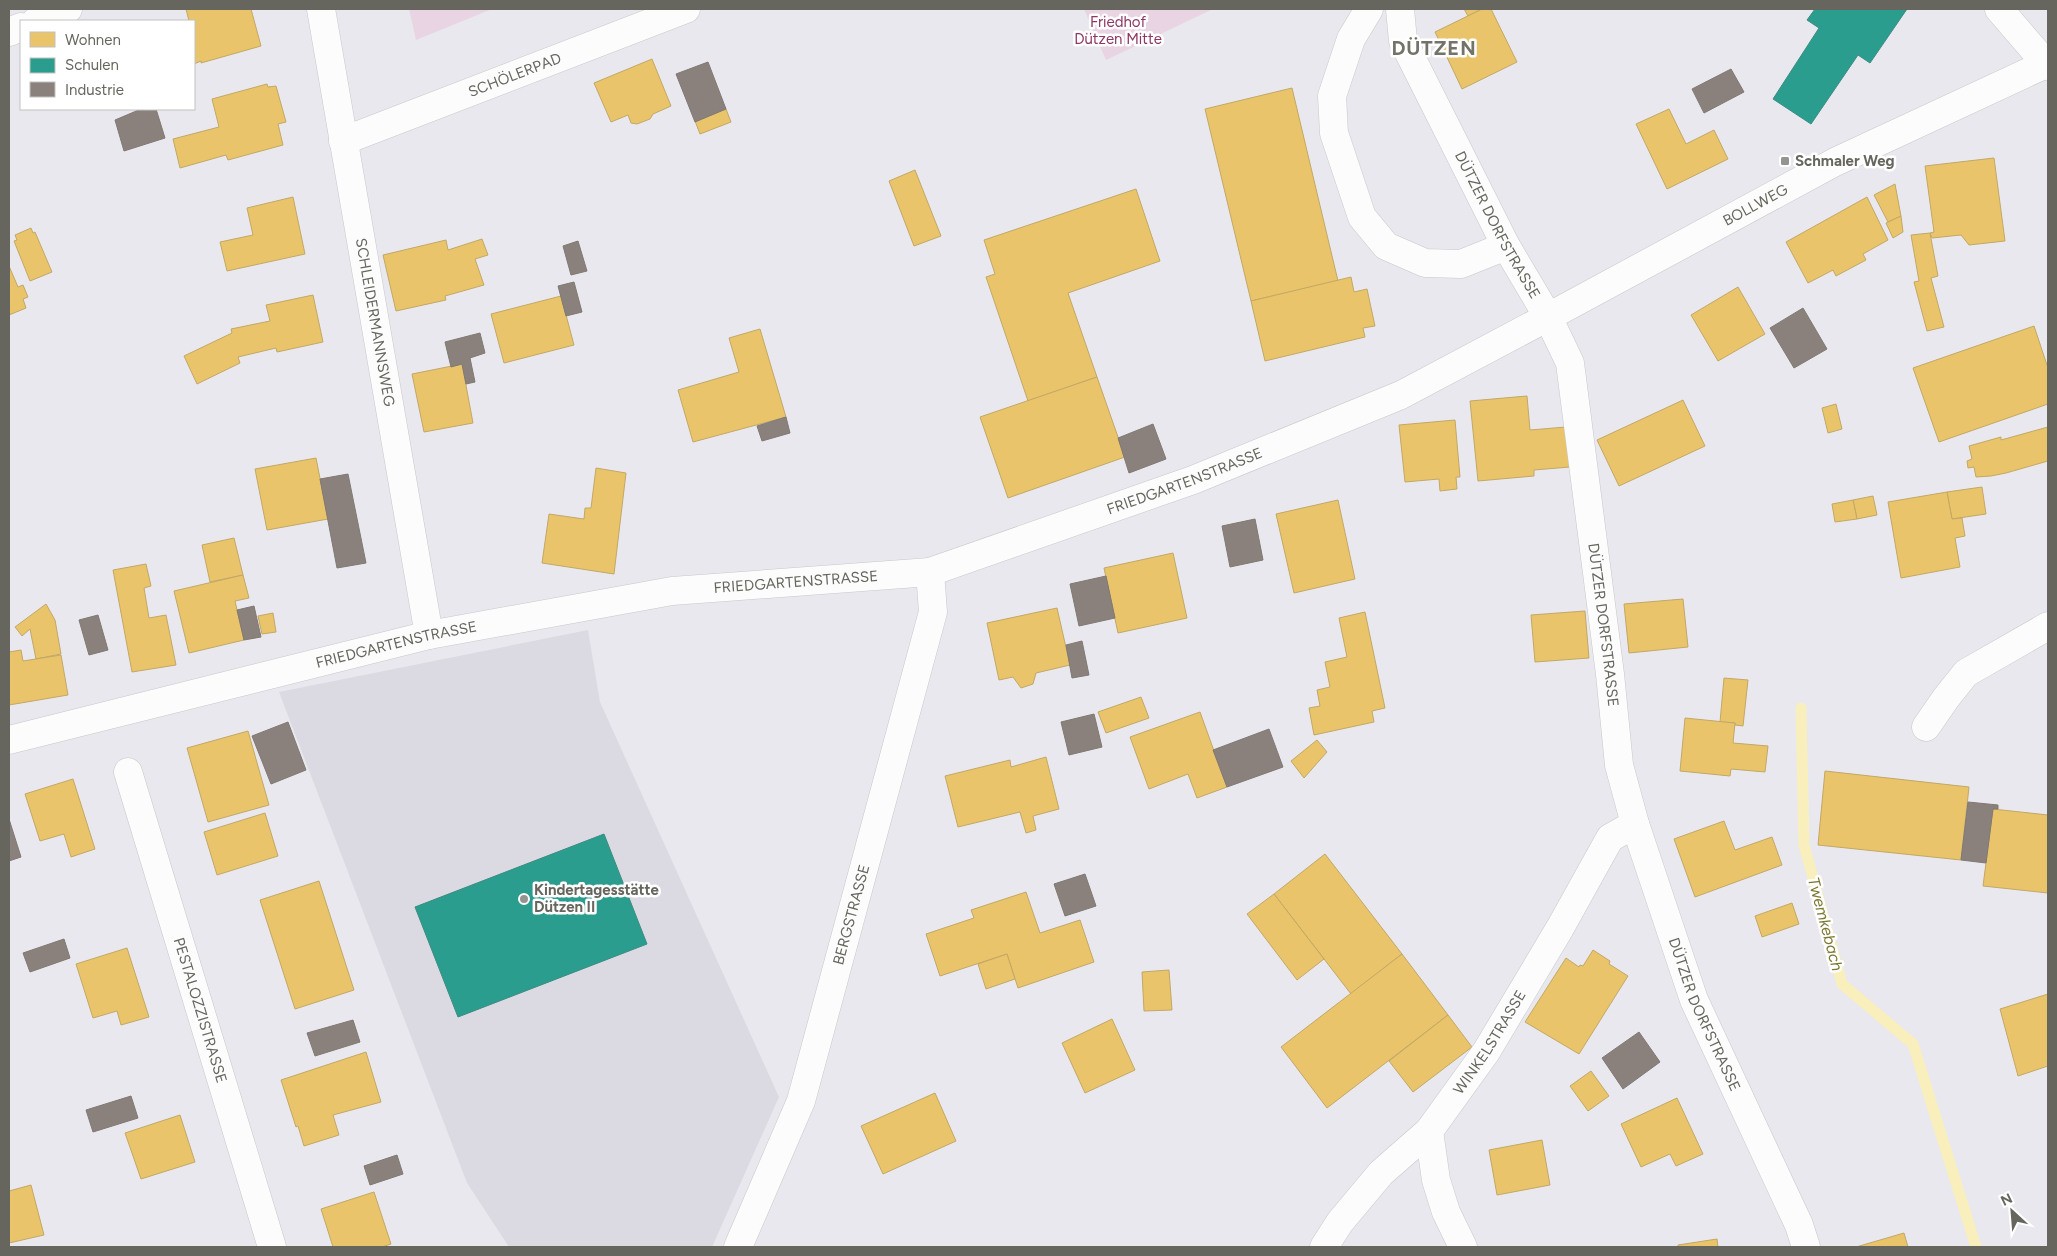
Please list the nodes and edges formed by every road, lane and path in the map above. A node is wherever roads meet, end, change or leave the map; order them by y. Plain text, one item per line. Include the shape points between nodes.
1 (68, 9) edge
2 (321, 9) edge
3 (686, 9) edge
4 (1369, 9) edge
5 (1400, 9) edge
6 (1999, 9) edge
7 (39, 20) edge
8 (2048, 64) edge
9 (343, 141) junction
10 (1506, 246) junction
11 (1548, 317) junction
12 (930, 572) junction
13 (2048, 626) edge
14 (429, 635) junction
15 (1926, 727) dead end
16 (9, 740) edge
17 (128, 772) dead end
18 (1635, 824) junction
19 (1430, 1132) junction
20 (272, 1247) edge
21 (738, 1247) edge
22 (1324, 1247) edge
23 (1463, 1247) edge
24 (1806, 1247) edge

1 - 7 street
2 - 9 street, SCHLEIDERMANNSWEG
3 - 9 street, SCHÖLERPAD
4 - 10 street via 1351,39 1332,96 1334,133 1362,217 1386,246 1425,263 1461,264
5 - 10 street, DÜTZER DORFSTRASSE via 1403,41
6 - 8 street
8 - 11 street, BOLLWEG via 1835,162
9 - 14 street, SCHLEIDERMANNSWEG
10 - 11 street, DÜTZER DORFSTRASSE
11 - 12 street, FRIEDGARTENSTRASSE via 1401,395 1193,480
11 - 18 street, DÜTZER DORFSTRASSE via 1570,363 1619,765
12 - 14 street, FRIEDGARTENSTRASSE via 672,591
12 - 21 street, BERGSTRASSE via 933,612 801,1101
13 - 15 street via 1966,673
14 - 16 street, FRIEDGARTENSTRASSE
17 - 20 street, PESTALOZZISTRASSE
18 - 19 street, WINKELSTRASSE via 1610,838 1486,1052
18 - 24 street, DÜTZER DORFSTRASSE via 1694,1000 1799,1225
19 - 22 street, WINKELSTRASSE via 1381,1173 1340,1222
19 - 23 street via 1436,1180 1446,1212

